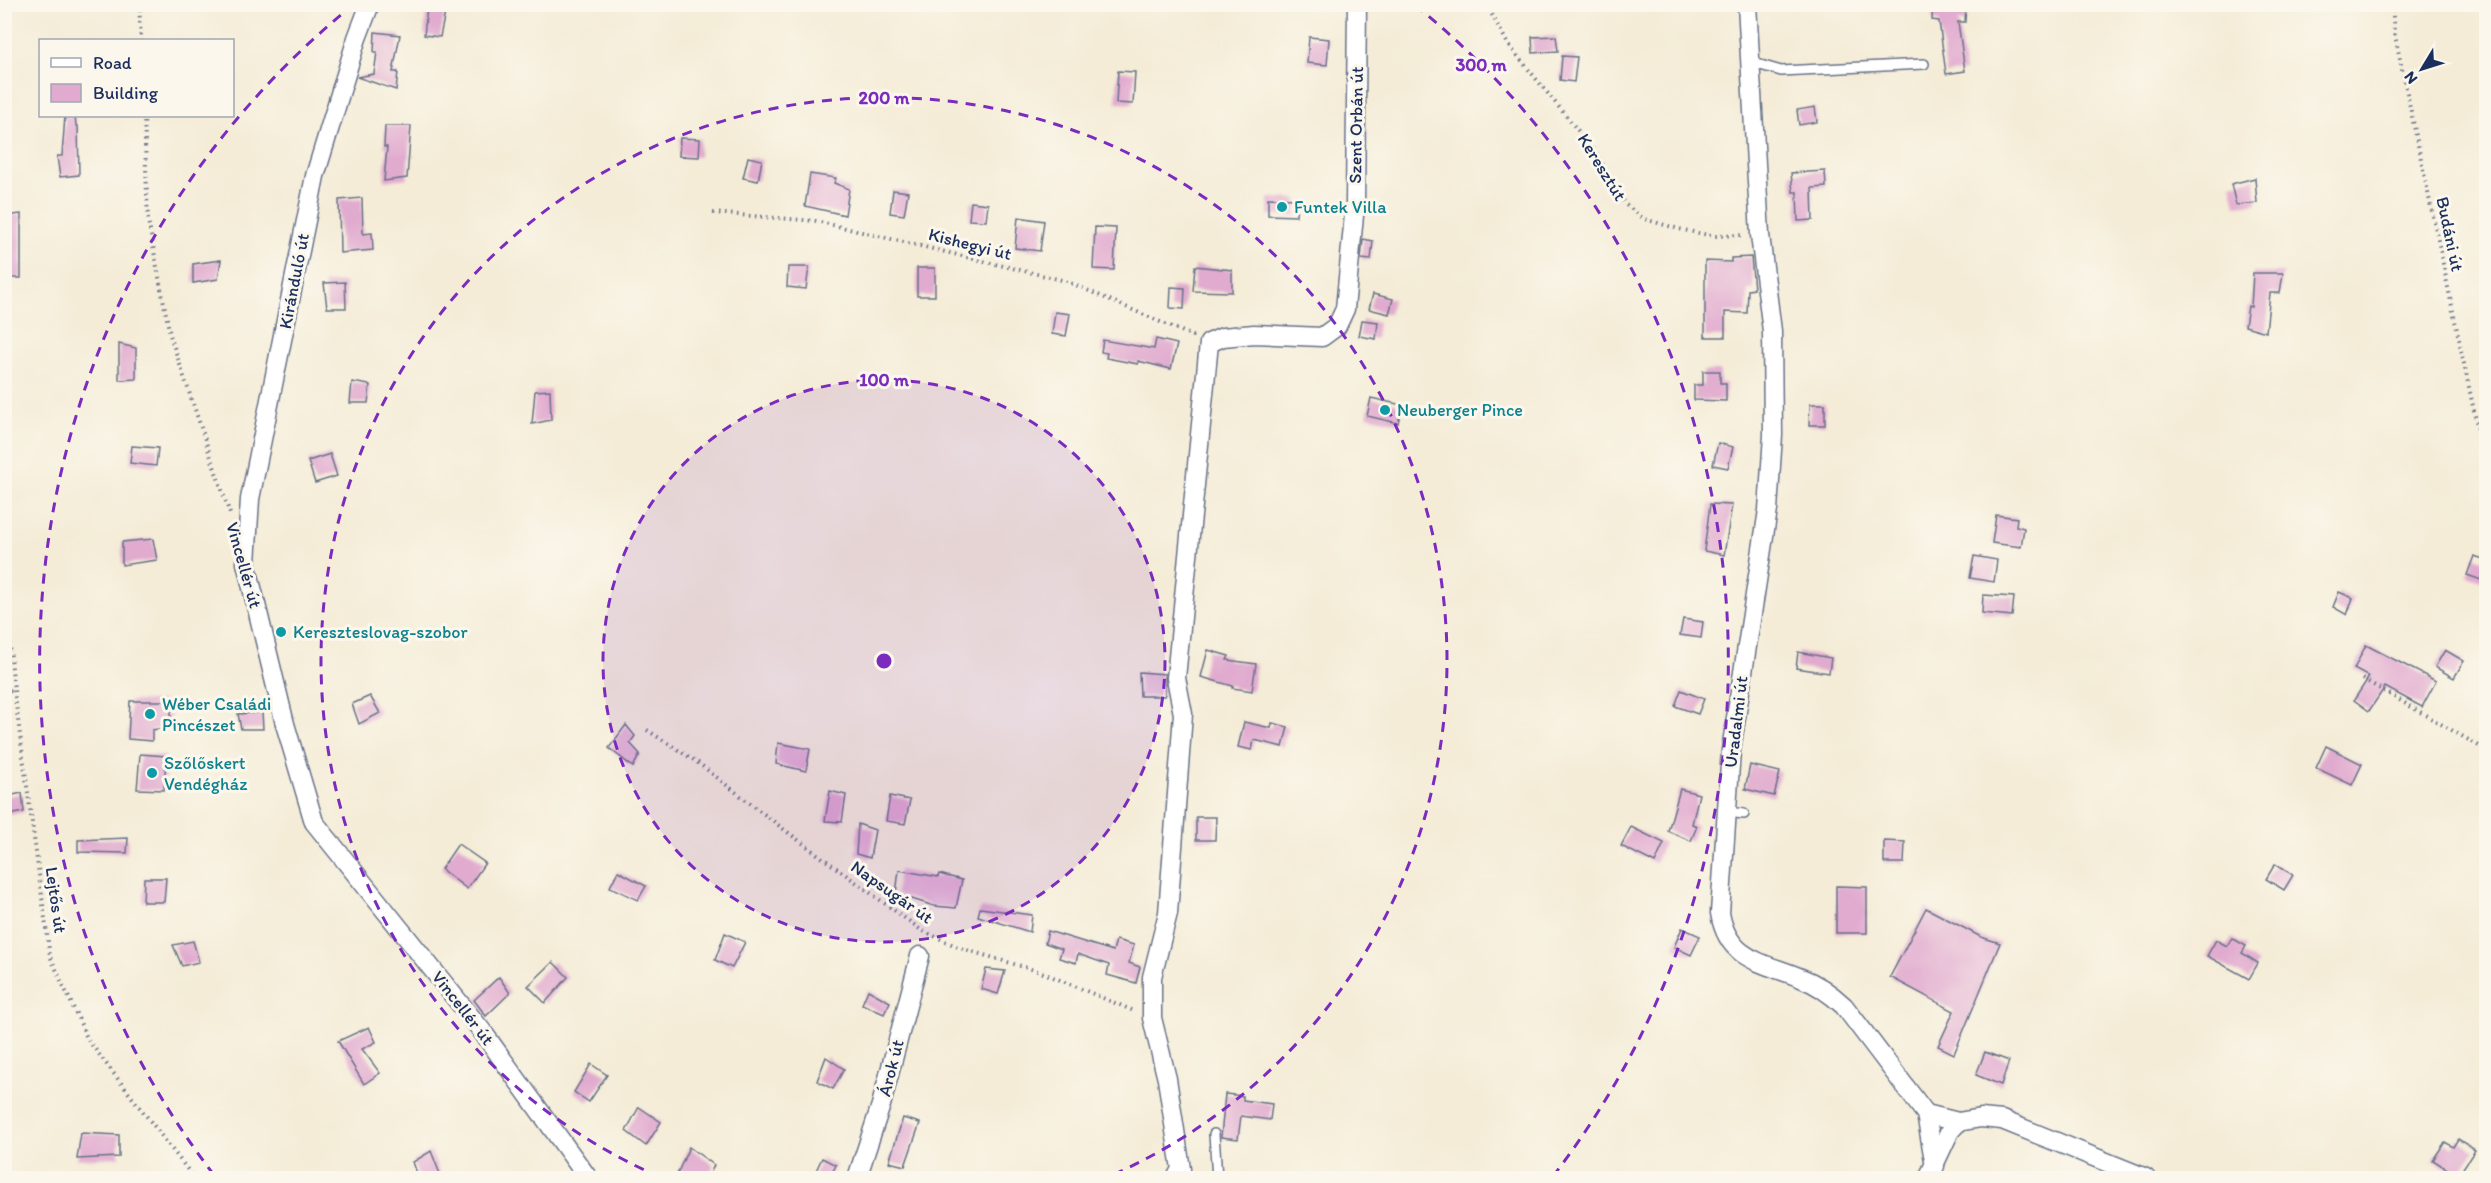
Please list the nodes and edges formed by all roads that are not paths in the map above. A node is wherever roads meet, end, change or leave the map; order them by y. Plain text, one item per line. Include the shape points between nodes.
1 (370, 4) edge
2 (1357, 4) edge
3 (1747, 4) edge
4 (1750, 62) junction
5 (1924, 64) dead end
6 (246, 563) joint
7 (920, 956) dead end
8 (1926, 1114) junction
9 (1958, 1122) junction
10 (1214, 1134) dead end
11 (1931, 1172) edge
12 (588, 1179) edge
13 (857, 1179) edge
14 (1176, 1179) edge
15 (1217, 1179) edge
16 (2146, 1179) edge

1 - 6 street, Kiránduló út via 315,176 250,500
2 - 14 street, Szent Orbán út via 1355,205 1345,309 1337,326 1322,337 1254,334 1223,337 1209,343 1176,678 1183,714 1168,913 1152,977 1152,1018 1167,1079 1181,1169
3 - 4 street
4 - 5 lane via 1781,71
4 - 8 street, Uradalmi út via 1760,235 1772,331 1772,459 1768,510 1731,750 1735,813 1719,900 1722,923 1734,947 1751,960 1828,991 1844,1006
6 - 12 street, Vincellér út via 285,724 315,822 482,1031
7 - 13 street, Árok út
8 - 9 street
8 - 11 street
9 - 11 street
9 - 16 street via 2002,1120
10 - 15 lane

